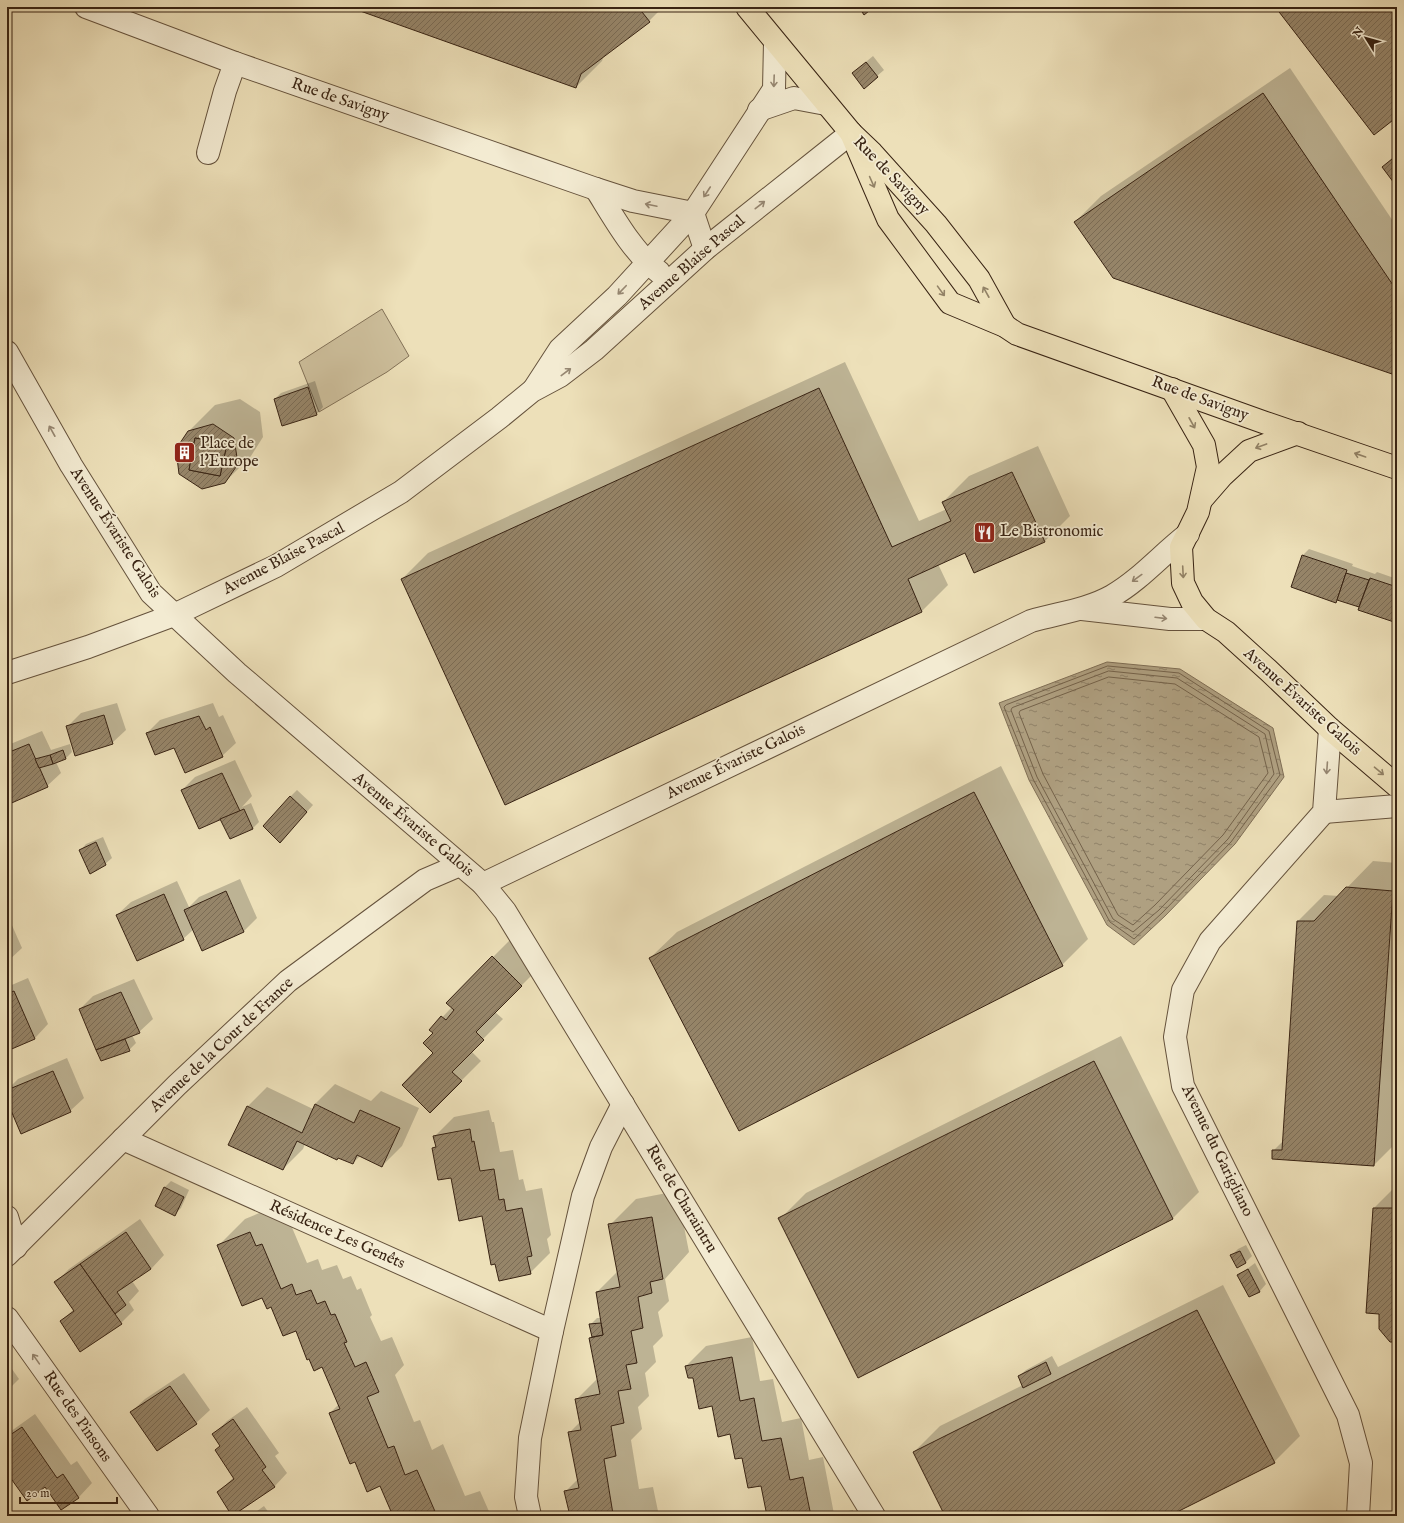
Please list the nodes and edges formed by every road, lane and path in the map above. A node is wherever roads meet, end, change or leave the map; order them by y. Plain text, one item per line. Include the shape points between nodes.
1 (86, 7) edge
2 (746, 7) edge
3 (775, 42) junction
4 (235, 63) junction
5 (826, 104) junction
6 (759, 110) junction
7 (851, 133) junction
8 (208, 152) dead end
9 (596, 189) junction
10 (693, 213) junction
11 (705, 249) junction
12 (648, 264) junction
13 (671, 280) junction
14 (1005, 326) junction
15 (7, 352) edge
16 (1172, 389) junction
17 (532, 391) junction
18 (1298, 433) junction
19 (1397, 468) edge
20 (1200, 501) junction
21 (1188, 534) junction
22 (1081, 609) junction
23 (174, 615) junction
24 (1206, 619) junction
25 (7, 673) edge
26 (1330, 729) junction
27 (1397, 786) edge
28 (1397, 806) edge
29 (1324, 812) junction
30 (460, 865) junction
31 (483, 884) junction
32 (623, 1104) junction
33 (123, 1139) junction
34 (7, 1217) edge
35 (12, 1251) edge
36 (7, 1318) edge
37 (552, 1331) junction
38 (148, 1516) edge
39 (530, 1516) edge
40 (874, 1516) edge
41 (1358, 1516) edge

1 - 4 street, Rue de Savigny
2 - 3 main road
3 - 5 main road
3 -> 6 street, Avenue Blaise Pascal via 774,89
4 - 8 street
4 - 9 street, Rue de Savigny
5 - 6 street via 794,98
5 - 7 main road
6 -> 10 street, Avenue Blaise Pascal
11 -> 7 street, Avenue Blaise Pascal
14 -> 7 main road, Rue de Savigny via 979,279 936,224
7 -> 14 main road, Rue de Savigny via 888,219 950,303
10 -> 9 street, Rue de Savigny via 633,201
9 - 12 street
10 - 11 street
10 - 12 street, Avenue Blaise Pascal
11 - 13 street, Avenue Blaise Pascal
12 - 13 street
12 -> 17 street, Avenue Blaise Pascal via 560,349
17 -> 13 street, Avenue Blaise Pascal via 560,376 594,350
14 - 16 main road, Rue de Savigny via 1017,334
23 -> 15 street, Avenue Évariste Galois via 151,594 71,465
16 - 18 main road, Rue de Savigny
16 -> 20 main road, Avenue Évariste Galois via 1204,444 1208,467
17 - 23 street, Avenue Blaise Pascal via 401,492 276,566
19 -> 18 main road, Rue de Savigny
18 -> 20 main road via 1249,451
20 - 21 main road, Avenue Évariste Galois
21 -> 22 street, Avenue Évariste Galois via 1112,596
21 -> 24 main road, Avenue Évariste Galois via 1181,547 1183,584 1192,602
22 -> 24 street, Avenue Évariste Galois via 1170,619
22 - 31 street, Avenue Évariste Galois via 1031,621
23 - 25 street, Avenue Blaise Pascal via 88,647
23 - 30 street, Avenue Évariste Galois via 237,673
24 - 26 main road, Avenue Évariste Galois via 1226,632
26 -> 27 main road, Avenue Évariste Galois
26 -> 29 street
28 - 29 street
29 - 41 street, Avenue du Garigliano via 1210,941 1183,990 1175,1037 1183,1086 1348,1416 1361,1463
30 - 31 street, Avenue Évariste Galois
30 - 33 street, Avenue de la Cour de France via 425,880 288,981
31 - 32 street, Rue de Charaintru via 505,911
32 - 37 street via 601,1147 583,1196
32 - 40 street, Rue de Charaintru
33 - 35 street, Avenue de la Cour de France
33 - 37 street, Résidence Les Genêts
34 - 35 street
38 -> 36 street, Rue des Pinsons
37 - 39 street via 530,1438 526,1497

